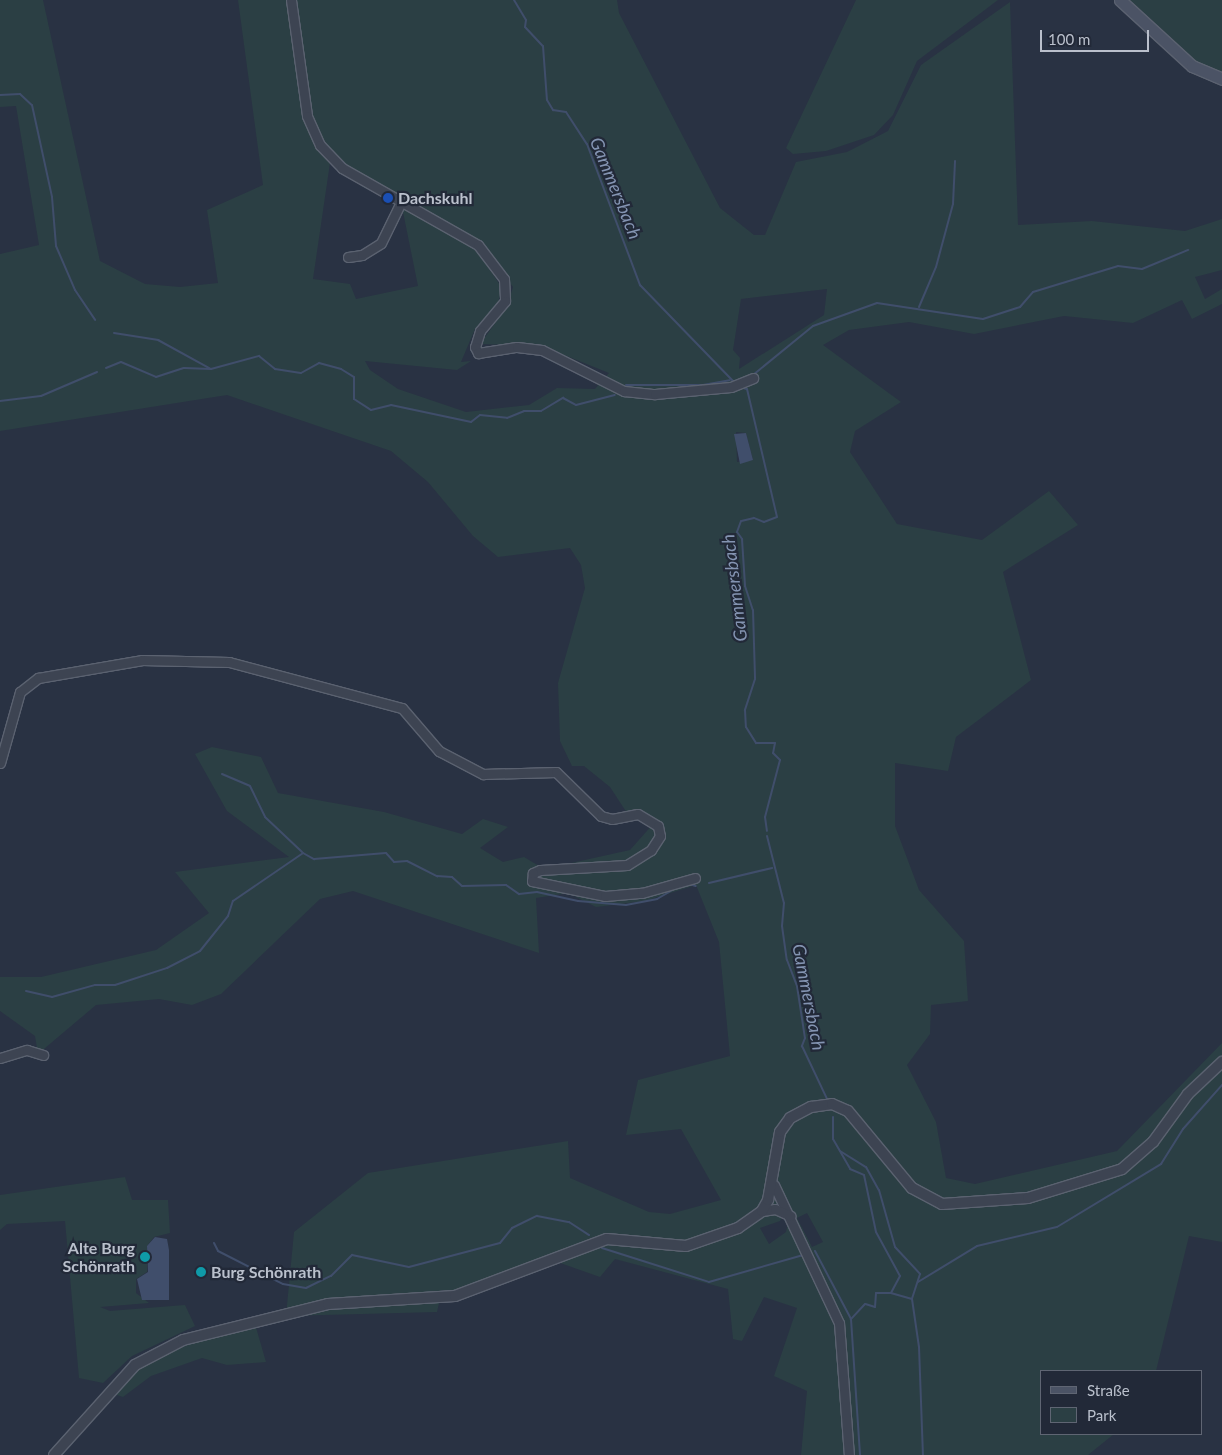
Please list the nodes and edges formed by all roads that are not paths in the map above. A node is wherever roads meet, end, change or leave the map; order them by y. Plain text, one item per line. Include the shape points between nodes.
1 (291, 0) edge
2 (1120, 0) edge
3 (1222, 79) edge
4 (401, 202) junction
5 (348, 257) dead end
6 (753, 378) dead end
7 (0, 763) edge
8 (695, 878) dead end
9 (43, 1054) dead end
10 (0, 1058) edge
11 (1222, 1062) edge
12 (774, 1185) junction
13 (762, 1211) junction
14 (791, 1216) junction
15 (54, 1455) edge
16 (850, 1455) edge

1 - 4 street via 307,116 320,145 342,168
2 - 3 main road via 1192,66
4 - 5 street via 381,243
4 - 6 street via 478,245 504,279 504,301 480,331 475,347 478,353 517,348 542,350 624,391 655,394 731,387
7 - 8 street via 20,692 38,678 142,660 214,660 402,708 439,751 483,774 556,772 601,816 647,817 658,826 660,836 641,859 627,865 540,870 533,873 532,881 605,896 642,893
9 - 10 street via 27,1050
11 - 12 street via 1188,1094 1153,1142 1122,1169 1091,1181 1028,1198 942,1204 912,1188 848,1111 832,1104 811,1107 790,1118 778,1137
12 - 13 street
12 - 14 street
13 - 14 street via 776,1209
13 - 15 street via 738,1228 686,1246 607,1239 455,1296 328,1304 183,1340 136,1365
14 - 16 street via 839,1323

